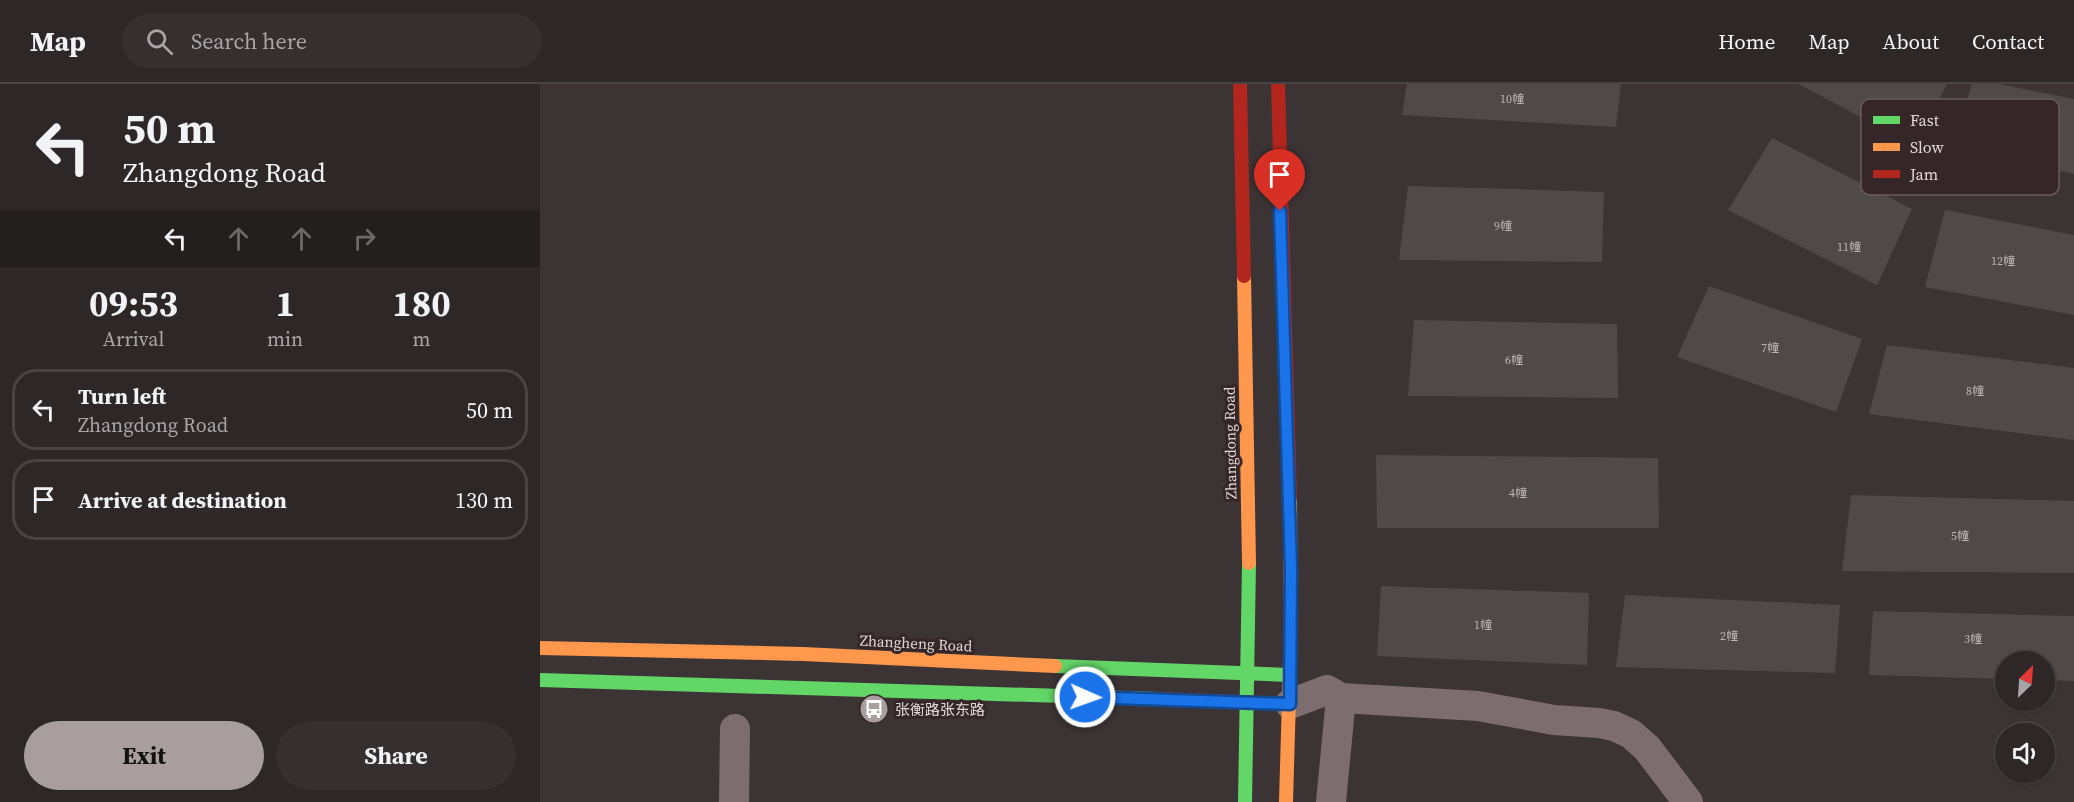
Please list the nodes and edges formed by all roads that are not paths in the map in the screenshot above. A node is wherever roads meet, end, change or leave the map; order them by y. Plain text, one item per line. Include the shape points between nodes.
1 (1240, 84) edge
2 (1278, 84) edge
3 (540, 648) edge
4 (1248, 675) junction
5 (540, 680) edge
6 (1290, 690) junction
7 (1341, 698) junction
8 (1248, 703) junction
9 (735, 729) dead end
10 (734, 802) edge
11 (1245, 802) edge
12 (1286, 802) edge
13 (1331, 802) edge
14 (1688, 802) edge

1 - 4 main road, Zhangdong Road
2 - 6 main road via 1291,570
3 - 4 main road, Zhangheng Road via 803,654
4 - 6 main road, Zhangheng Road
4 - 8 main road, Zhangdong Road
5 - 8 main road
6 - 7 street via 1327,690
6 - 8 main road
6 - 12 main road
7 - 13 street
7 - 14 street via 1478,706 1614,726 1647,748
8 - 11 main road, Zhangdong Road
9 - 10 street

